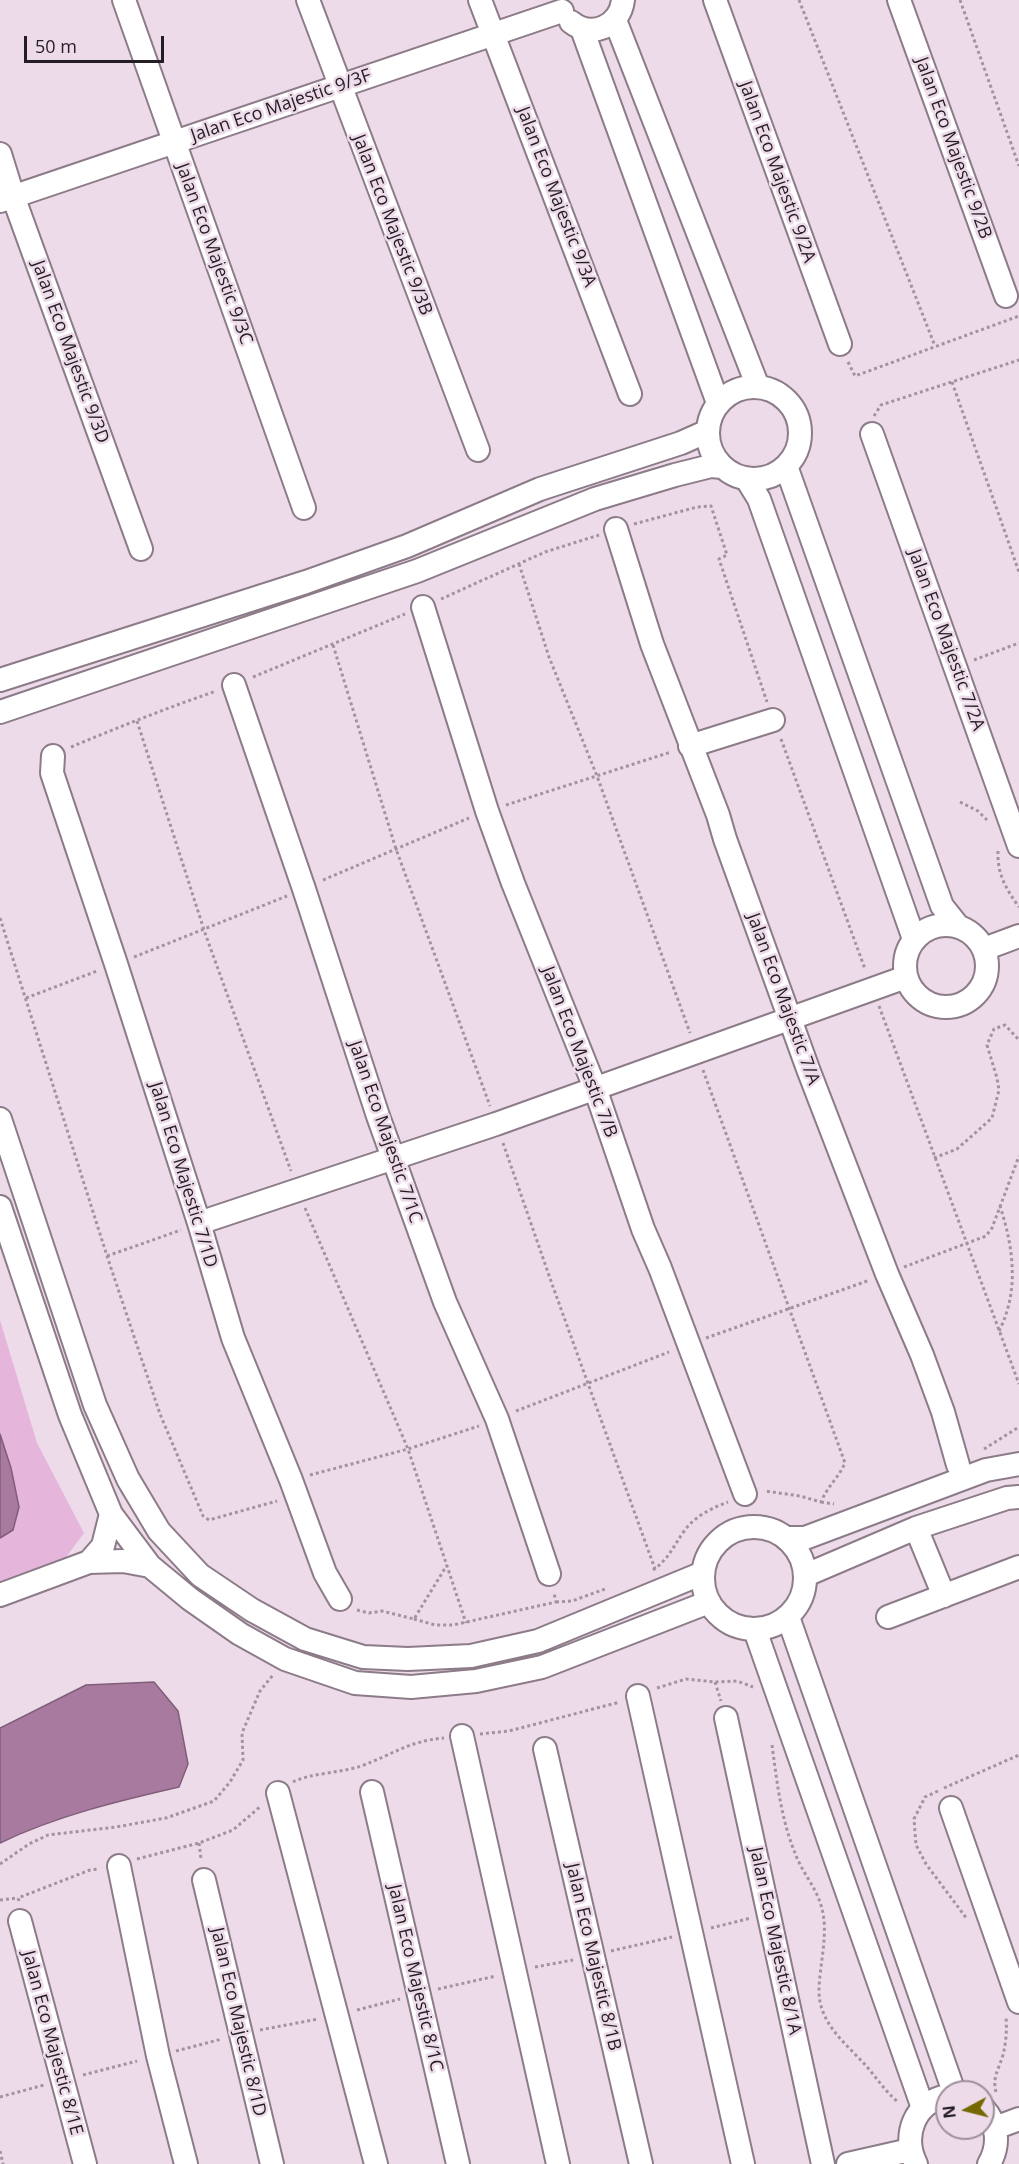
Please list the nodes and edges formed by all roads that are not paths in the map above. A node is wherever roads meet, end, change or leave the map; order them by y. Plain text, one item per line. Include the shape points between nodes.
1 (124, 0) edge
2 (308, 0) edge
3 (480, 0) edge
4 (715, 0) edge
5 (899, 0) edge
6 (561, 5) edge
7 (619, 10) edge
8 (582, 29) junction
9 (494, 34) junction
10 (339, 86) junction
11 (173, 142) junction
12 (0, 154) edge
13 (6, 199) edge
14 (1006, 296) dead end
15 (840, 344) road end
16 (758, 387) junction
17 (630, 394) dead end
18 (718, 403) junction
19 (708, 431) junction
20 (872, 434) road end
21 (478, 450) dead end
22 (786, 466) junction
23 (722, 467) junction
24 (746, 478) junction
25 (304, 508) dead end
26 (616, 529) road end
27 (141, 549) dead end
28 (423, 607) road end
29 (0, 680) edge
30 (234, 685) road end
31 (0, 712) edge
32 (774, 720) road end
33 (690, 746) junction
34 (52, 765) road end
35 (1008, 845) edge
36 (958, 926) junction
37 (1019, 936) edge
38 (914, 939) junction
39 (984, 949) junction
40 (906, 977) junction
41 (789, 1019) junction
42 (595, 1088) junction
43 (0, 1119) edge
44 (393, 1157) junction
45 (0, 1207) edge
46 (199, 1223) junction
47 (1019, 1464) edge
48 (958, 1465) dead end
49 (745, 1494) dead end
50 (1019, 1497) edge
51 (111, 1514) junction
52 (916, 1528) junction
53 (786, 1538) junction
54 (89, 1562) junction
55 (150, 1566) junction
56 (1019, 1567) edge
57 (703, 1573) junction
58 (549, 1574) road end
59 (806, 1575) junction
60 (0, 1595) edge
61 (944, 1596) junction
62 (340, 1599) road end
63 (709, 1602) junction
64 (788, 1617) junction
65 (888, 1617) dead end
66 (755, 1630) junction
67 (638, 1696) road end
68 (726, 1718) dead end
69 (462, 1736) road end
70 (545, 1749) dead end
71 (372, 1792) dead end
72 (278, 1793) road end
73 (951, 1808) dead end
74 (119, 1866) road end
75 (204, 1880) dead end
76 (20, 1921) road end
77 (1019, 2002) edge
78 (950, 2080) edge
79 (935, 2100) edge
80 (920, 2112) junction
81 (1019, 2118) edge
82 (995, 2128) joint
83 (913, 2157) edge
84 (85, 2164) edge
85 (186, 2164) edge
86 (272, 2164) edge
87 (376, 2164) edge
88 (458, 2164) edge
89 (558, 2164) edge
90 (640, 2164) edge
91 (742, 2164) edge
92 (823, 2164) edge
93 (848, 2164) edge
94 (989, 2164) edge

1 - 11 street, Jalan Eco Majestic 9/3C
2 - 10 street, Jalan Eco Majestic 9/3B
3 - 9 street, Jalan Eco Majestic 9/3A
4 - 15 street, Jalan Eco Majestic 9/2A
5 - 14 street, Jalan Eco Majestic 9/2B
6 - 8 street via 574,25
6 - 9 street, Jalan Eco Majestic 9/3F
7 - 8 street via 600,30
7 - 16 street
8 - 18 street
9 - 10 street, Jalan Eco Majestic 9/3F
9 - 17 street, Jalan Eco Majestic 9/3A
10 - 11 street, Jalan Eco Majestic 9/3F
10 - 21 street, Jalan Eco Majestic 9/3B
11 - 13 street, Jalan Eco Majestic 9/3F
11 - 25 street, Jalan Eco Majestic 9/3C
12 - 13 street, Jalan Eco Majestic 9/3D
13 - 27 street, Jalan Eco Majestic 9/3D
16 - 18 street via 743,388
16 - 22 street via 785,399 799,425 795,454
18 - 19 street
19 - 23 street via 711,450
19 - 29 street via 540,489 407,546 318,578
20 - 35 street, Jalan Eco Majestic 7/2A via 955,666
22 - 24 street via 764,478
22 - 36 street via 942,906
23 - 24 street
23 - 31 street via 675,475 595,499 417,572
24 - 38 street via 759,499
26 - 33 street, Jalan Eco Majestic 7/A via 652,644
28 - 42 street, Jalan Eco Majestic 7/B via 513,883
30 - 44 street, Jalan Eco Majestic 7/1C
32 - 33 street
33 - 41 street, Jalan Eco Majestic 7/A
34 - 46 street, Jalan Eco Majestic 7/1D
36 - 38 street via 929,927
36 - 39 street via 969,931
37 - 39 street
38 - 40 street via 906,957
39 - 40 street via 987,976 972,999 960,1005 947,1008 922,1000
40 - 41 street
41 - 42 street
41 - 48 street, Jalan Eco Majestic 7/A via 922,1355
42 - 44 street
42 - 49 street, Jalan Eco Majestic 7/B via 643,1230
43 - 57 street via 95,1404 128,1479 159,1531 200,1575 252,1610 305,1638 363,1657 471,1656 538,1641
44 - 46 street
44 - 58 street, Jalan Eco Majestic 7/1C via 445,1302 497,1419
45 - 51 street via 70,1414
46 - 62 street, Jalan Eco Majestic 7/1D via 233,1338 325,1573
47 - 53 street via 986,1470 805,1538
50 - 52 street
51 - 54 street via 103,1546
51 - 55 street
52 - 59 street
52 - 61 street
53 - 57 street via 773,1530 742,1528 716,1544
53 - 59 street via 797,1550
54 - 55 street via 123,1561
54 - 60 street
55 - 63 street via 223,1623 285,1659 355,1683 411,1687 476,1681 542,1667
56 - 61 street
57 - 63 street
59 - 64 street via 798,1605
61 - 65 street
63 - 66 street via 728,1623
64 - 66 street via 779,1624
64 - 78 street
66 - 80 street
67 - 91 street
68 - 92 street, Jalan Eco Majestic 8/1A
69 - 89 street
70 - 90 street, Jalan Eco Majestic 8/1B
71 - 88 street, Jalan Eco Majestic 8/1C
72 - 87 street
73 - 77 street
74 - 85 street via 158,2056
75 - 86 street, Jalan Eco Majestic 8/1D
76 - 84 street, Jalan Eco Majestic 8/1E
79 - 80 street
80 - 83 street via 911,2127
81 - 82 street
82 - 94 street via 997,2142
83 - 93 street

